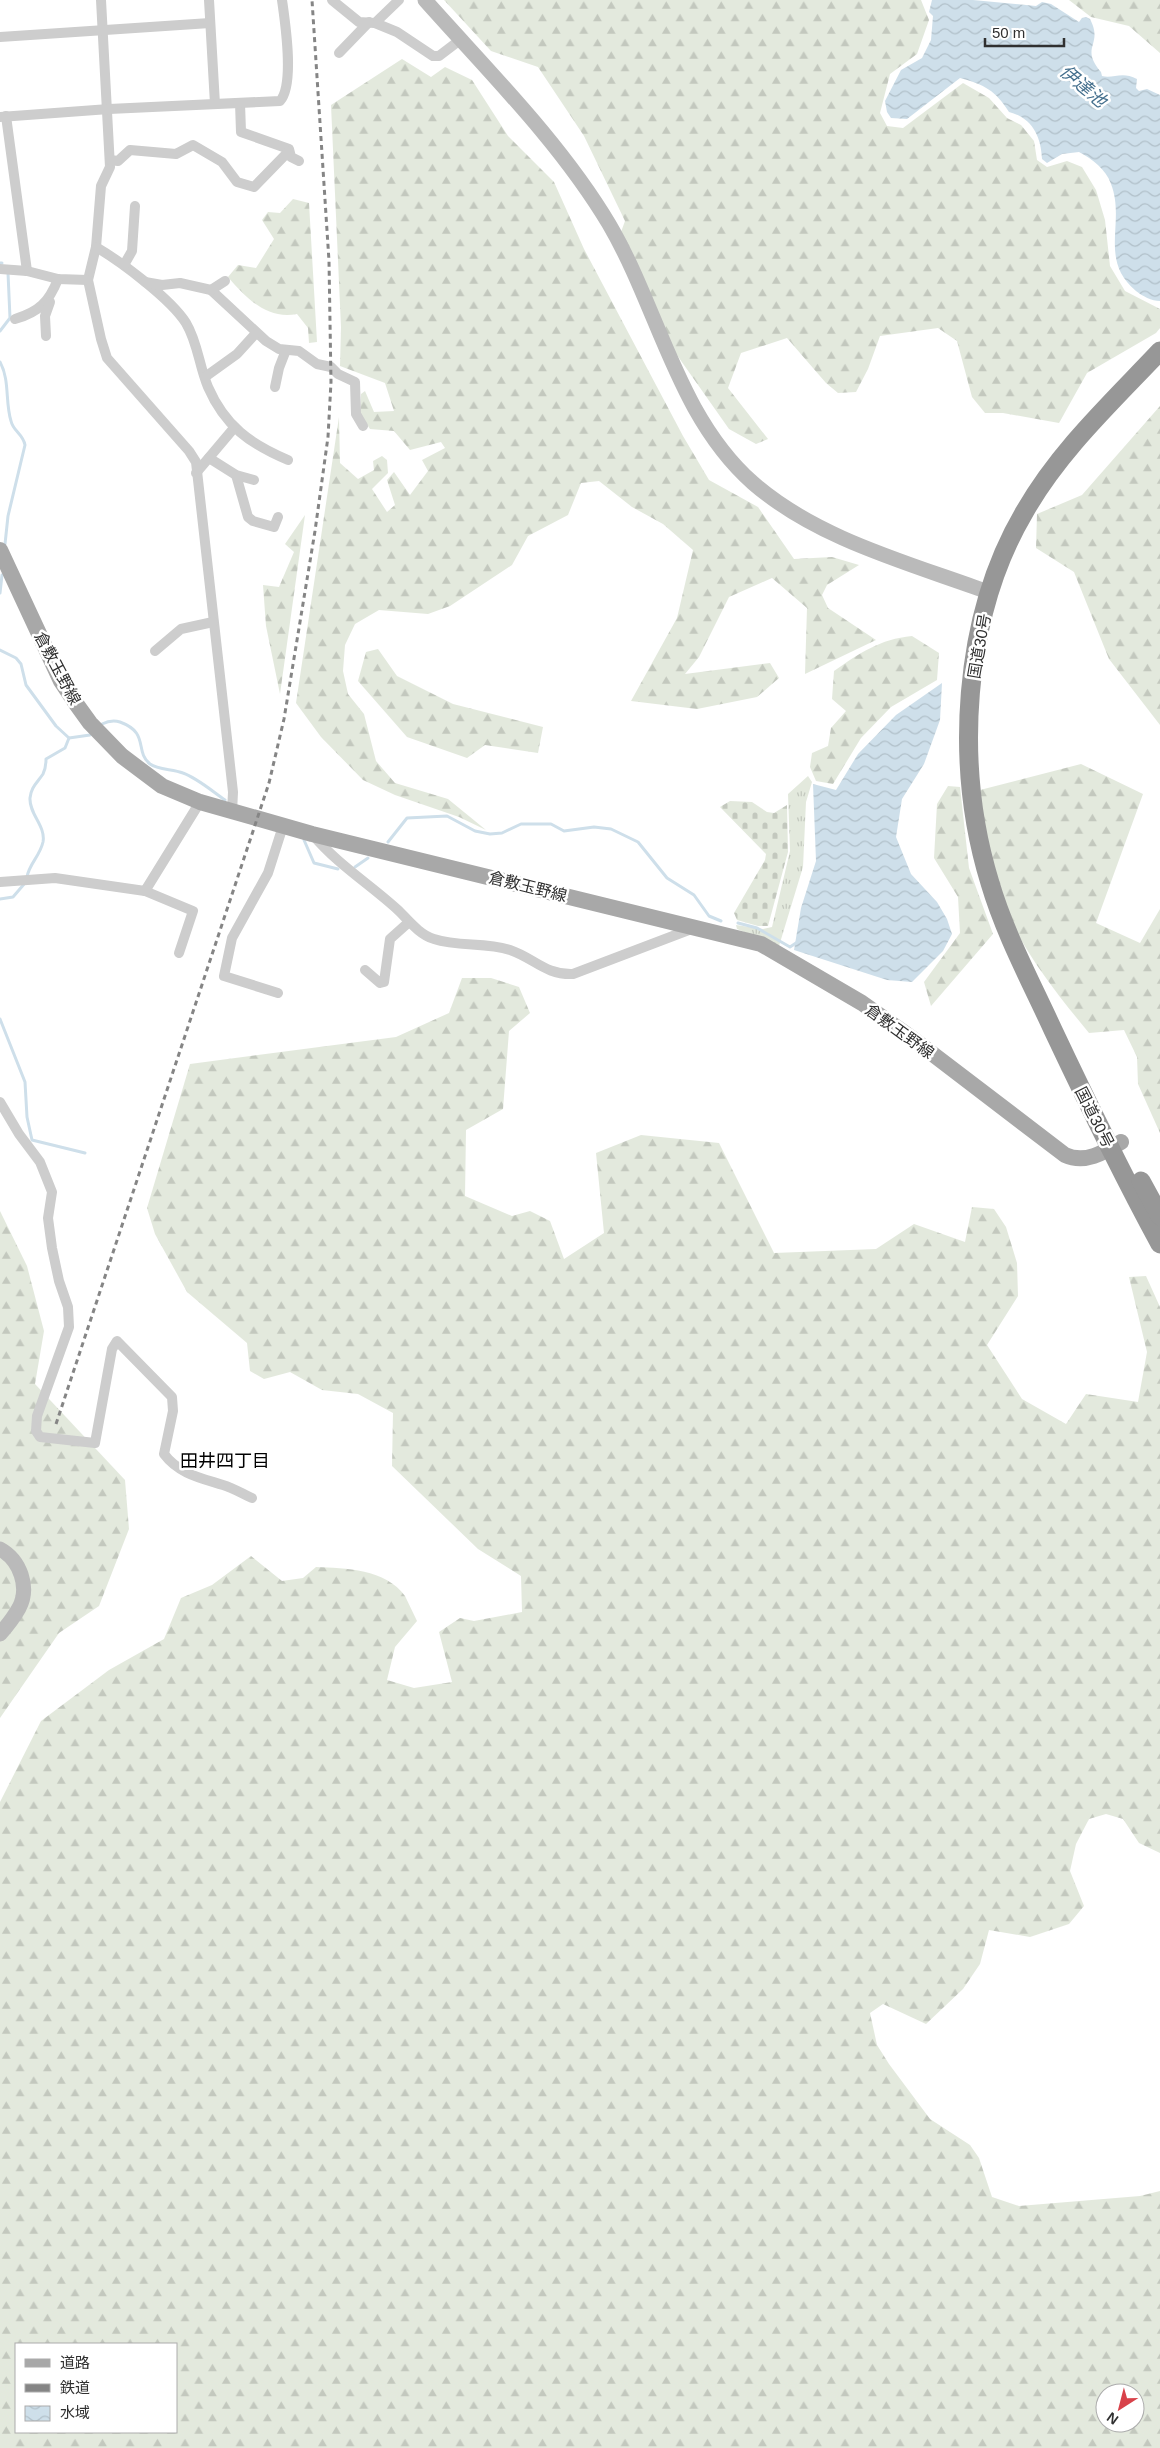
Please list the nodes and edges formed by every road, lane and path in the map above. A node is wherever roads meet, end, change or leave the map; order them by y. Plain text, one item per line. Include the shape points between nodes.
1 (102, 0) edge
2 (209, 0) edge
3 (282, 0) edge
4 (332, 0) edge
5 (399, 0) edge
6 (425, 0) edge
7 (210, 23) junction
8 (372, 23) junction
9 (104, 30) junction
10 (0, 37) edge
11 (460, 40) junction
12 (339, 53) dead end
13 (240, 103) junction
14 (215, 104) junction
15 (109, 109) junction
16 (3, 117) edge
17 (289, 151) junction
18 (110, 160) junction
19 (299, 161) dead end
20 (136, 206) dead end
21 (96, 247) junction
22 (124, 265) junction
23 (0, 269) edge
24 (27, 271) junction
25 (58, 279) junction
26 (88, 280) junction
27 (225, 281) dead end
28 (144, 282) junction
29 (211, 290) junction
30 (52, 296) junction
31 (15, 319) dead end
32 (256, 333) junction
33 (46, 336) dead end
34 (286, 350) junction
35 (1160, 351) edge
36 (205, 377) junction
37 (275, 387) dead end
38 (363, 426) dead end
39 (234, 428) junction
40 (209, 458) junction
41 (288, 460) dead end
42 (196, 473) junction
43 (236, 475) junction
44 (254, 480) dead end
45 (278, 517) dead end
46 (2, 559) edge
47 (988, 592) junction
48 (213, 622) junction
49 (155, 651) dead end
50 (200, 802) junction
51 (232, 812) junction
52 (284, 826) junction
53 (312, 834) junction
54 (0, 882) edge
55 (145, 891) junction
56 (409, 922) junction
57 (698, 927) junction
58 (179, 953) dead end
59 (366, 970) dead end
60 (278, 994) dead end
61 (0, 1102) edge
62 (1116, 1145) junction
63 (1156, 1220) edge
64 (1160, 1244) edge
65 (252, 1498) dead end
66 (0, 1549) edge
67 (0, 1634) edge

1 - 9 street
2 - 7 street
3 - 13 street via 287,38 286,90 280,100
4 - 8 street via 360,22
5 - 8 street
6 - 11 street
7 - 9 street
7 - 14 street
8 - 11 street via 396,32 433,56 439,56
8 - 12 street
9 - 10 street
9 - 15 street
11 - 47 street via 557,150 595,202 626,256 691,401 704,425 738,469 773,499 815,526
13 - 14 street
13 - 17 street via 241,132
14 - 15 street
15 - 16 street
15 - 18 street
16 - 24 street
17 - 18 street via 254,187 238,182 222,162 194,145 176,154 130,150 118,161
17 - 19 street
18 - 21 street via 101,186
20 - 22 street via 132,251
21 - 22 street
21 - 26 street
22 - 28 street
23 - 24 street
24 - 25 street
25 - 26 street
25 - 30 street
26 - 42 street via 107,358 189,451 196,462
27 - 29 street
28 - 29 street via 180,283
28 - 36 street via 185,321
29 - 32 street
30 - 31 street via 30,315
30 - 33 street via 45,316
32 - 34 street
32 - 36 street via 237,354
34 - 37 street
34 - 38 street via 299,351 317,364 331,367 355,382 356,414
35 - 47 highway, 国道30号 via 1094,420 1045,480 1010,539
36 - 39 street via 208,388
39 - 40 street
39 - 41 street via 251,442
40 - 42 street
40 - 43 street
42 - 48 street
43 - 44 street
43 - 45 street via 248,517 274,527
46 - 50 main road, 倉敷玉野線 via 61,681 90,724 146,775 162,786
47 - 62 highway, 国道30号 via 970,694 968,734 972,804 979,844 1002,920
48 - 49 street via 181,629
48 - 51 street via 233,792
50 - 51 main road, 倉敷玉野線
50 - 55 street
51 - 52 main road, 倉敷玉野線
52 - 53 main road, 倉敷玉野線
52 - 60 street via 268,873 232,938 224,976
53 - 56 street
53 - 57 main road, 倉敷玉野線
54 - 55 street via 55,878
55 - 58 street via 193,911
56 - 57 street via 433,939 504,948 559,975 572,974
56 - 59 street via 390,938 384,982 380,983
57 - 62 main road, 倉敷玉野線 via 761,944 854,998 1065,1155 1082,1159
61 - 65 street via 40,1162 52,1192 48,1218 52,1248 68,1307 69,1328 37,1416 36,1430 40,1437 95,1443 112,1349 118,1341 172,1397 173,1412 164,1454 169,1461 199,1479 224,1485
62 - 63 highway, 国道30号
63 - 64 highway, 国道30号
66 - 67 street via 15,1561 24,1590 20,1607

